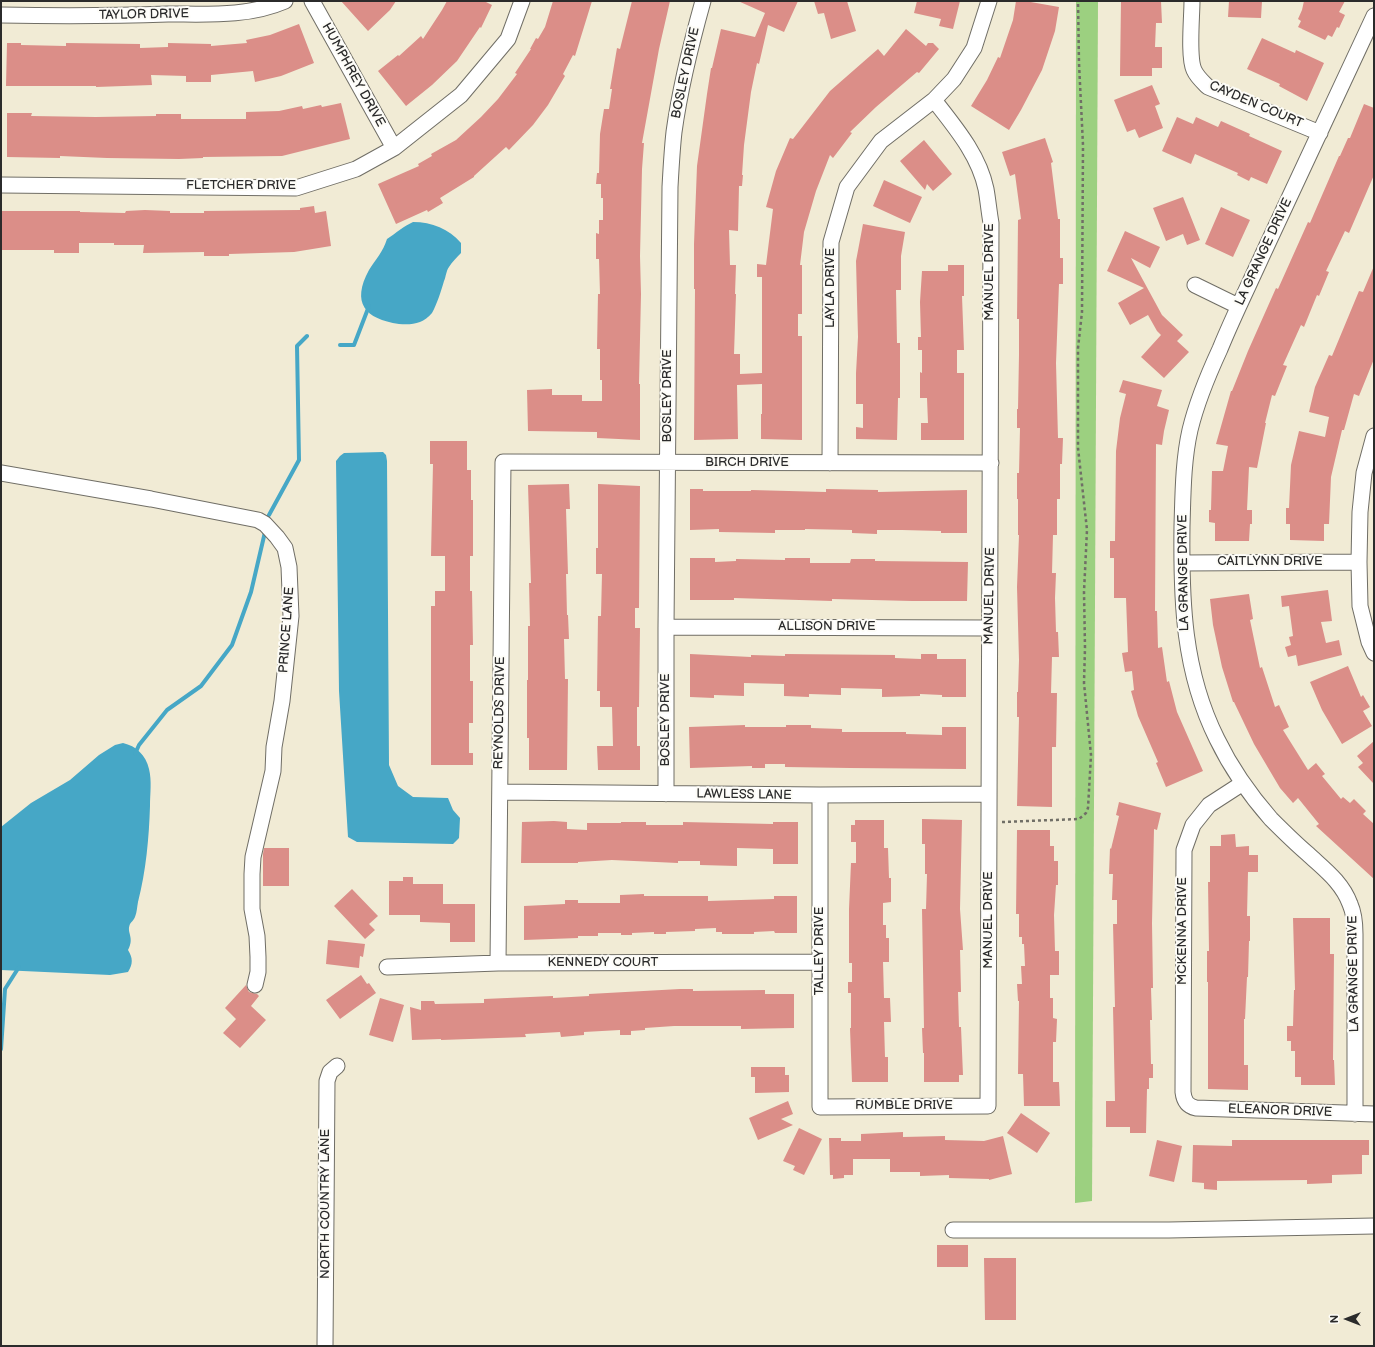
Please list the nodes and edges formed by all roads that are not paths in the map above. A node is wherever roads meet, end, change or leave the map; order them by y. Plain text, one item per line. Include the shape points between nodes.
1 (284, 1) edge
2 (312, 1) edge
3 (522, 1) edge
4 (703, 1) edge
5 (989, 1) edge
6 (1192, 1) edge
7 (1, 15) edge
8 (1374, 16) edge
9 (934, 100) junction
10 (1320, 133) junction
11 (394, 148) junction
12 (1, 185) edge
13 (1195, 285) dead end
14 (1238, 306) junction
15 (1374, 436) edge
16 (503, 462) joint
17 (668, 462) junction
18 (830, 463) junction
19 (991, 463) junction
20 (1, 473) edge
21 (1358, 562) junction
22 (1182, 563) junction
23 (666, 627) junction
24 (989, 628) junction
25 (1374, 654) edge
26 (1243, 783) junction
27 (500, 792) junction
28 (666, 794) junction
29 (989, 794) junction
30 (820, 795) junction
31 (820, 962) junction
32 (498, 964) junction
33 (387, 968) dead end
34 (255, 985) dead end
35 (337, 1066) dead end
36 (1188, 1104) joint
37 (820, 1106) joint
38 (988, 1106) joint
39 (1355, 1114) junction
40 (1374, 1114) edge
41 (1374, 1226) edge
42 (953, 1230) dead end
43 (325, 1346) edge

1 - 7 street, TAYLOR DRIVE via 238,13
2 - 11 street, HUMPHREY DRIVE
3 - 11 street, FLETCHER DRIVE via 508,39 461,95
4 - 17 street, BOSLEY DRIVE via 682,84 674,132 670,187
5 - 9 street, LAYLA DRIVE via 974,48 954,79
6 - 10 street, CAYDEN COURT via 1191,56 1193,68 1199,79 1208,86
8 - 10 street, LA GRANGE DRIVE
9 - 18 street, LAYLA DRIVE via 881,141 847,187 831,242
9 - 19 street, MANUEL DRIVE via 973,155 986,188 991,223
10 - 14 street, LA GRANGE DRIVE
11 - 12 street, FLETCHER DRIVE via 356,169 296,188
13 - 14 street
14 - 22 street, LA GRANGE DRIVE via 1203,388 1190,430 1184,469
15 - 21 street via 1364,473
16 - 17 street, BIRCH DRIVE
16 - 27 street, REYNOLDS DRIVE
17 - 18 street, BIRCH DRIVE
17 - 23 street, BOSLEY DRIVE
18 - 19 street, BIRCH DRIVE
19 - 24 street, MANUEL DRIVE
20 - 34 street, PRINCE LANE via 258,520 265,524 285,548 289,567 291,616 273,771 253,858 252,909 258,957
21 - 22 street, CAITLYNN DRIVE
21 - 25 street via 1360,606
22 - 26 street, LA GRANGE DRIVE via 1184,615 1193,677 1216,738
23 - 24 street, ALLISON DRIVE
23 - 28 street, BOSLEY DRIVE
24 - 29 street, MANUEL DRIVE
26 - 36 street, MCKENNA DRIVE via 1209,805 1192,825 1184,850 1183,1092
26 - 39 street, LA GRANGE DRIVE via 1290,838 1331,875 1351,904 1355,934
27 - 28 street, LAWLESS LANE
27 - 32 street, REYNOLDS DRIVE
28 - 30 street, LAWLESS LANE
29 - 30 street, LAWLESS LANE
29 - 38 street, MANUEL DRIVE
30 - 31 street, TALLEY DRIVE
31 - 32 street, KENNEDY COURT
31 - 37 street, TALLEY DRIVE
32 - 33 street, KENNEDY COURT
35 - 43 street, NORTH COUNTRY LANE via 330,1072 327,1081
36 - 39 street, ELEANOR DRIVE via 1196,1108
37 - 38 street, RUMBLE DRIVE
39 - 40 street, ELEANOR DRIVE
41 - 42 street via 1169,1230

